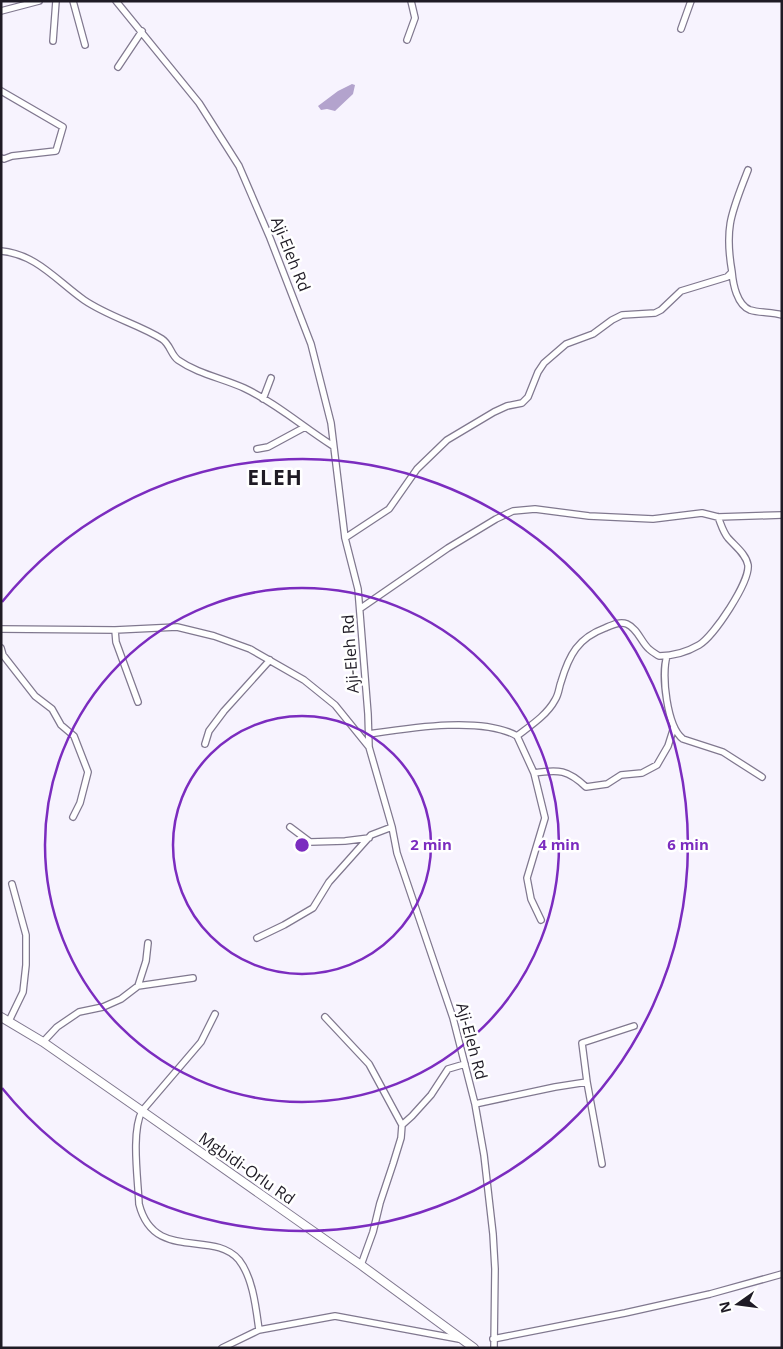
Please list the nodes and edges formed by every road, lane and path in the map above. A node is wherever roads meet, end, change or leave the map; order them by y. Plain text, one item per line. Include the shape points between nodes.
1 (40, 1) edge
2 (56, 1) edge
3 (73, 1) edge
4 (116, 1) edge
5 (411, 1) edge
6 (691, 1) edge
7 (1, 11) edge
8 (681, 29) dead end
9 (142, 32) junction
10 (53, 40) dead end
11 (407, 40) dead end
12 (85, 45) dead end
13 (118, 66) dead end
14 (1, 91) edge
15 (1, 158) edge
16 (748, 170) dead end
17 (1, 251) edge
18 (732, 272) junction
19 (782, 314) edge
20 (271, 378) dead end
21 (263, 398) junction
22 (305, 428) junction
23 (333, 446) junction
24 (257, 449) dead end
25 (782, 515) edge
26 (718, 517) junction
27 (345, 538) junction
28 (360, 608) junction
29 (1, 629) edge
30 (116, 630) junction
31 (1, 648) edge
32 (667, 656) junction
33 (270, 660) junction
34 (138, 702) dead end
35 (674, 727) junction
36 (369, 734) junction
37 (516, 736) junction
38 (205, 744) dead end
39 (369, 747) junction
40 (534, 773) junction
41 (762, 777) dead end
42 (73, 817) dead end
43 (290, 827) dead end
44 (392, 827) junction
45 (369, 838) junction
46 (12, 884) dead end
47 (541, 920) dead end
48 (257, 938) dead end
49 (148, 944) dead end
50 (194, 978) dead end
51 (138, 986) junction
52 (215, 1014) dead end
53 (325, 1017) dead end
54 (5, 1019) edge
55 (634, 1026) dead end
56 (43, 1042) junction
57 (465, 1064) junction
58 (587, 1082) junction
59 (475, 1104) junction
60 (142, 1111) junction
61 (402, 1125) junction
62 (602, 1164) dead end
63 (361, 1265) junction
64 (782, 1274) edge
65 (259, 1330) junction
66 (461, 1339) junction
67 (493, 1339) junction
68 (222, 1348) edge
69 (474, 1348) edge
70 (494, 1348) edge

1 - 7 street
2 - 10 street
3 - 12 street
4 - 9 street, Aji-Eleh Rd
5 - 11 street via 415,18
6 - 8 street
9 - 13 street
9 - 23 street, Aji-Eleh Rd via 199,103 239,166 311,344 331,423
14 - 15 street via 63,127 56,151
16 - 18 street via 729,224
17 - 21 street via 36,262 84,300 165,340 176,359
18 - 19 street via 735,290 749,310
18 - 27 street via 727,277 681,291 655,313 622,316 593,334 566,344 544,362 522,403 494,412 447,440 418,469 390,509
20 - 21 street
21 - 22 street
22 - 23 street
22 - 24 street via 268,447
23 - 27 street, Aji-Eleh Rd
25 - 26 street
26 - 28 street via 702,512 653,519 535,509 514,511 448,548
26 - 32 street via 727,537 746,559 748,572 745,581 712,634 699,645
27 - 28 street, Aji-Eleh Rd
28 - 36 street, Aji-Eleh Rd
29 - 30 street
30 - 33 street via 177,628 214,636
30 - 34 street via 116,642
31 - 42 street via 35,696 52,709 61,725 74,736 88,772
32 - 35 street via 664,686
32 - 37 street via 659,656 649,649 630,625 622,622 600,630 574,649 549,709
33 - 38 street via 214,724
33 - 39 street via 335,704
35 - 40 street via 657,765 642,773 621,775 606,784 586,787 572,775 552,770
35 - 41 street via 683,739 723,752
36 - 37 street via 475,725
36 - 39 street, Aji-Eleh Rd
37 - 40 street
39 - 44 street, Aji-Eleh Rd
40 - 47 street via 544,818 527,878 531,899
43 - 45 street via 310,842
44 - 45 street
44 - 57 street, Aji-Eleh Rd via 397,853 453,1018
45 - 48 street via 329,882 313,908
46 - 54 street via 26,935 26,965 23,992
49 - 51 street
50 - 51 street
51 - 56 street via 104,1007 80,1012 57,1027
52 - 60 street via 201,1042
53 - 61 street via 369,1064
54 - 56 main road, Mgbidi-Orlu Rd
55 - 58 street via 582,1043
56 - 60 main road, Mgbidi-Orlu Rd
57 - 59 street, Aji-Eleh Rd
57 - 61 street via 448,1069 431,1095
58 - 59 street
58 - 62 street
59 - 67 street, Aji-Eleh Rd via 493,1234
60 - 63 main road, Mgbidi-Orlu Rd
60 - 65 street via 136,1132 142,1215 161,1236 221,1248 239,1261 249,1283
61 - 63 street via 374,1232
63 - 66 main road, Mgbidi-Orlu Rd
64 - 67 street via 710,1294
65 - 66 street via 335,1316
65 - 68 street
66 - 69 main road, Mgbidi-Orlu Rd
67 - 70 street, Aji-Eleh Rd

